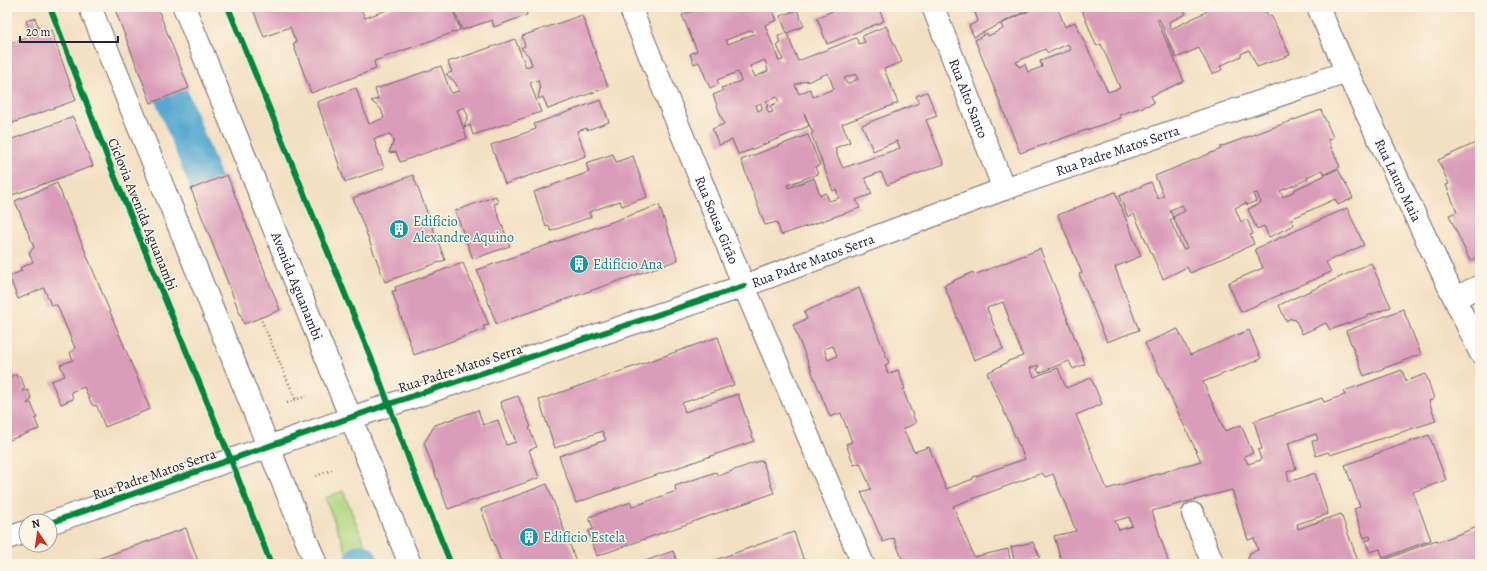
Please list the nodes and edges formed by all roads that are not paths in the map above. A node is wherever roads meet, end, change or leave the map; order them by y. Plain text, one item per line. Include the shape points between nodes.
1 (90, 7) edge
2 (184, 7) edge
3 (630, 7) edge
4 (933, 7) edge
5 (1318, 7) edge
6 (1347, 72) junction
7 (1004, 189) junction
8 (744, 286) junction
9 (1480, 286) edge
10 (1455, 298) junction
11 (1480, 352) edge
12 (351, 418) junction
13 (268, 447) junction
14 (1193, 514) dead end
15 (58, 520) edge
16 (18, 535) edge
17 (7, 538) edge
18 (316, 564) edge
19 (410, 564) edge
20 (863, 564) edge
21 (1213, 564) edge

1 - 13 street
2 - 12 street, Avenida Aguanambi
3 - 8 street, Rua Sousa Girão
4 - 7 street, Rua Alto Santo
5 - 6 street, Rua Lauro Maia
6 - 7 street, Rua Padre Matos Serra
6 - 10 street, Rua Lauro Maia
7 - 8 street, Rua Padre Matos Serra
8 - 12 street, Rua Padre Matos Serra
8 - 20 street, Rua Sousa Girão
9 - 10 street
10 - 11 street, Rua Lauro Maia
12 - 13 street, Rua Padre Matos Serra
12 - 19 street, Avenida Aguanambi
13 - 15 street, Rua Padre Matos Serra
13 - 18 street
14 - 21 street
16 - 17 street

